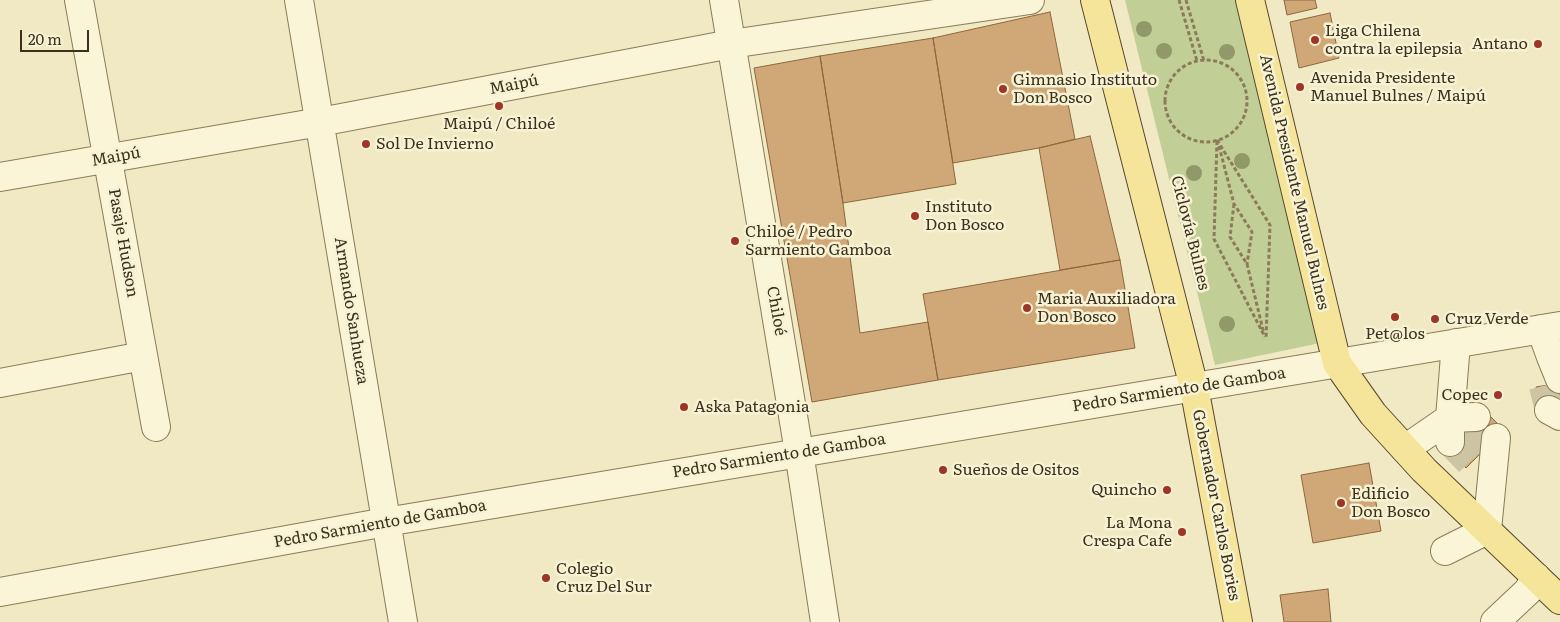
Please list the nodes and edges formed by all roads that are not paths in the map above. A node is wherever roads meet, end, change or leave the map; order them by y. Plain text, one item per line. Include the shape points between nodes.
1 (79, 0) edge
2 (299, 0) edge
3 (724, 0) edge
4 (1030, 0) edge
5 (1096, 0) edge
6 (1250, 0) edge
7 (731, 44) junction
8 (320, 122) junction
9 (108, 159) junction
10 (0, 177) edge
11 (1551, 328) edge
12 (1456, 343) junction
13 (143, 356) junction
14 (1337, 363) junction
15 (0, 383) edge
16 (1554, 386) tunnel mouth
17 (1194, 387) junction
18 (156, 427) dead end
19 (1405, 449) junction
20 (799, 452) junction
21 (1491, 489) junction
22 (386, 522) junction
23 (1487, 530) junction
24 (1445, 550) dead end
25 (1536, 577) junction
26 (0, 592) edge
27 (1560, 600) edge
28 (1507, 617) edge
29 (403, 622) edge
30 (825, 622) edge
31 (1238, 622) edge

1 - 9 street, Pasaje Hudson
2 - 8 street, Armando Sanhueza
3 - 7 street, Chiloé
4 - 7 street, Maipú
5 - 17 main road
6 - 14 main road, Avenida Presidente Manuel Bulnes
7 - 8 street, Maipú
7 - 20 street, Chiloé
8 - 9 street, Maipú
8 - 22 street, Armando Sanhueza
9 - 10 street, Maipú
9 - 13 street, Pasaje Hudson
11 - 12 street, Pedro Sarmiento de Gamboa
11 - 16 street
12 - 14 street, Pedro Sarmiento de Gamboa
12 - 19 street via 1460,427
13 - 15 street
13 - 18 street, Pasaje Hudson
14 - 17 street, Pedro Sarmiento de Gamboa
14 - 19 main road via 1373,414
17 - 20 street, Pedro Sarmiento de Gamboa
17 - 31 main road, Gobernador Carlos Bories
19 - 23 main road
20 - 22 street, Pedro Sarmiento de Gamboa
20 - 30 street, Chiloé
21 - 21 street via 1484,450
21 - 23 street
22 - 26 street, Pedro Sarmiento de Gamboa
22 - 29 street, Armando Sanhueza
23 - 24 street
23 - 25 main road
25 - 27 main road
25 - 28 street

